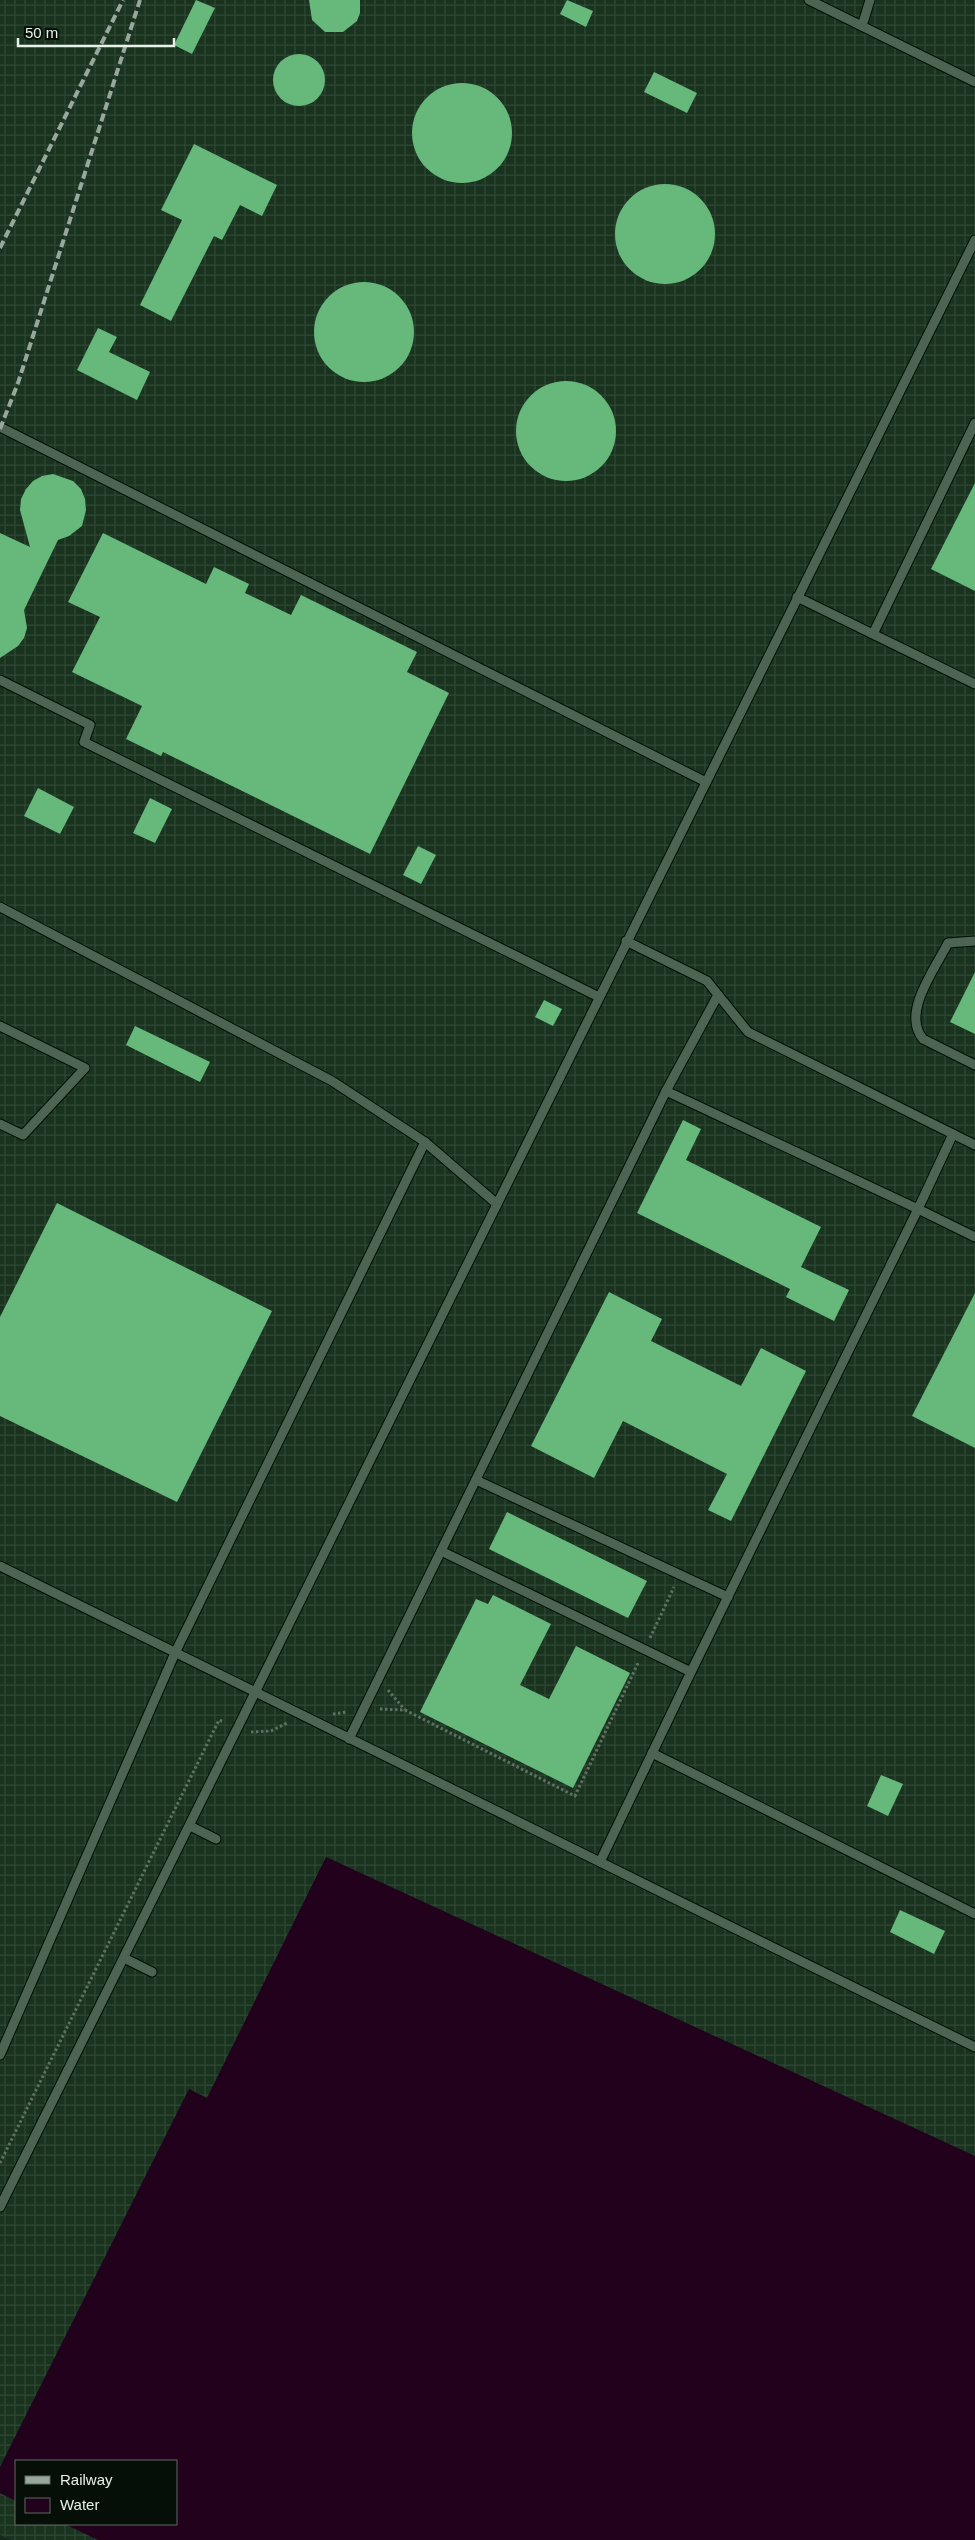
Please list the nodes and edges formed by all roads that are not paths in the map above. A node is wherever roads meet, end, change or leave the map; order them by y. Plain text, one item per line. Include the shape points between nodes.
1 (809, 0) edge
2 (870, 0) edge
3 (862, 26) junction
4 (975, 82) edge
5 (975, 240) edge
6 (975, 422) edge
7 (0, 427) edge
8 (797, 597) junction
9 (873, 634) junction
10 (0, 680) edge
11 (975, 684) edge
12 (706, 782) junction
13 (0, 907) edge
14 (626, 941) junction
15 (975, 941) edge
16 (718, 995) junction
17 (599, 997) junction
18 (0, 1026) edge
19 (975, 1065) edge
20 (666, 1091) junction
21 (0, 1124) edge
22 (953, 1134) junction
23 (425, 1142) junction
24 (975, 1145) edge
25 (497, 1204) junction
26 (918, 1209) junction
27 (975, 1237) edge
28 (476, 1480) junction
29 (441, 1552) junction
30 (0, 1566) edge
31 (728, 1597) junction
32 (175, 1653) junction
33 (691, 1672) junction
34 (255, 1693) junction
35 (349, 1739) junction
36 (652, 1753) junction
37 (190, 1826) junction
38 (216, 1839) dead end
39 (600, 1862) junction
40 (975, 1914) edge
41 (124, 1958) junction
42 (152, 1972) dead end
43 (975, 2047) edge
44 (0, 2056) edge
45 (0, 2208) edge

1 - 3 lane
2 - 3 lane
3 - 4 lane
5 - 8 lane
6 - 9 lane
7 - 12 lane
8 - 9 lane
8 - 12 lane
9 - 11 lane
10 - 17 lane via 90,725 84,742
12 - 14 lane
13 - 23 lane via 332,1081
14 - 16 lane via 707,981
14 - 17 lane
15 - 19 lane via 948,943 915,1012 917,1032 924,1039
16 - 20 lane
16 - 22 lane via 748,1032
17 - 25 lane
18 - 21 lane via 85,1068 22,1135
20 - 26 lane
20 - 28 lane
22 - 24 lane
22 - 26 lane
23 - 25 lane
23 - 32 lane
25 - 34 lane
26 - 27 lane
26 - 31 lane
28 - 29 lane
28 - 31 lane
29 - 33 lane
29 - 35 lane
30 - 32 lane
31 - 33 lane
32 - 34 lane
32 - 44 lane
33 - 36 lane
34 - 35 lane
34 - 37 lane
35 - 39 lane
36 - 39 lane
36 - 40 lane
37 - 38 lane
37 - 41 lane
39 - 43 lane
41 - 42 lane
41 - 45 lane

